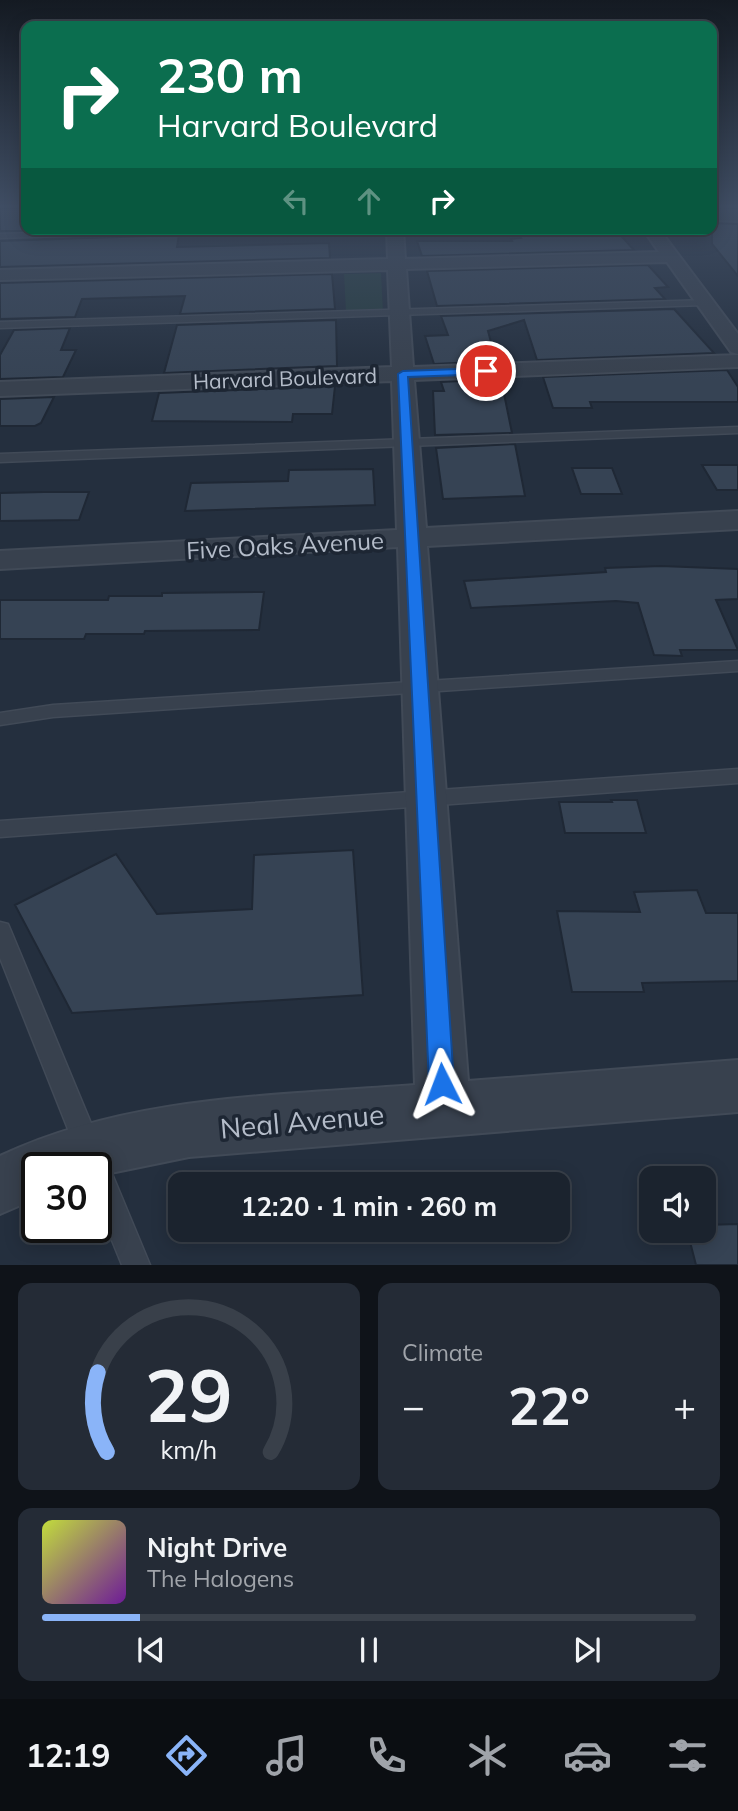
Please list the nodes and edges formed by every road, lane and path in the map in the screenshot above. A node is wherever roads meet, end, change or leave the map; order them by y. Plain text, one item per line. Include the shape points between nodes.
1 (396, 264) edge
2 (397, 264) edge
3 (676, 264) edge
4 (0, 275) edge
5 (705, 302) junction
6 (401, 312) junction
7 (0, 325) edge
8 (738, 348) edge
9 (738, 361) edge
10 (403, 374) junction
11 (0, 389) edge
12 (738, 430) edge
13 (407, 440) junction
14 (0, 458) edge
15 (738, 520) edge
16 (412, 538) junction
17 (0, 560) edge
18 (738, 666) edge
19 (420, 687) junction
20 (0, 719) edge
21 (738, 776) edge
22 (426, 800) junction
23 (0, 830) edge
24 (0, 931) edge
25 (738, 1086) edge
26 (443, 1110) junction
27 (89, 1149) junction
28 (81, 1152) edge
29 (21, 1176) edge
30 (0, 1186) edge
31 (136, 1265) edge

1 - 4 street
2 - 6 street
3 - 5 street
5 - 6 lane
5 - 8 street
6 - 7 lane
6 - 10 street
9 - 10 street, Harvard Boulevard
10 - 11 street, Harvard Boulevard
10 - 13 street
12 - 13 lane
13 - 14 lane
13 - 16 street
15 - 16 street, Five Oaks Avenue
16 - 17 street, Five Oaks Avenue
16 - 19 street
18 - 19 lane
19 - 20 lane via 53,711
19 - 22 street
21 - 22 lane
22 - 23 lane
22 - 26 street
24 - 27 lane
25 - 26 street, Neal Avenue
26 - 27 street, Neal Avenue via 189,1130
27 - 28 street, Neal Avenue
27 - 31 lane
29 - 30 street, Neal Avenue

